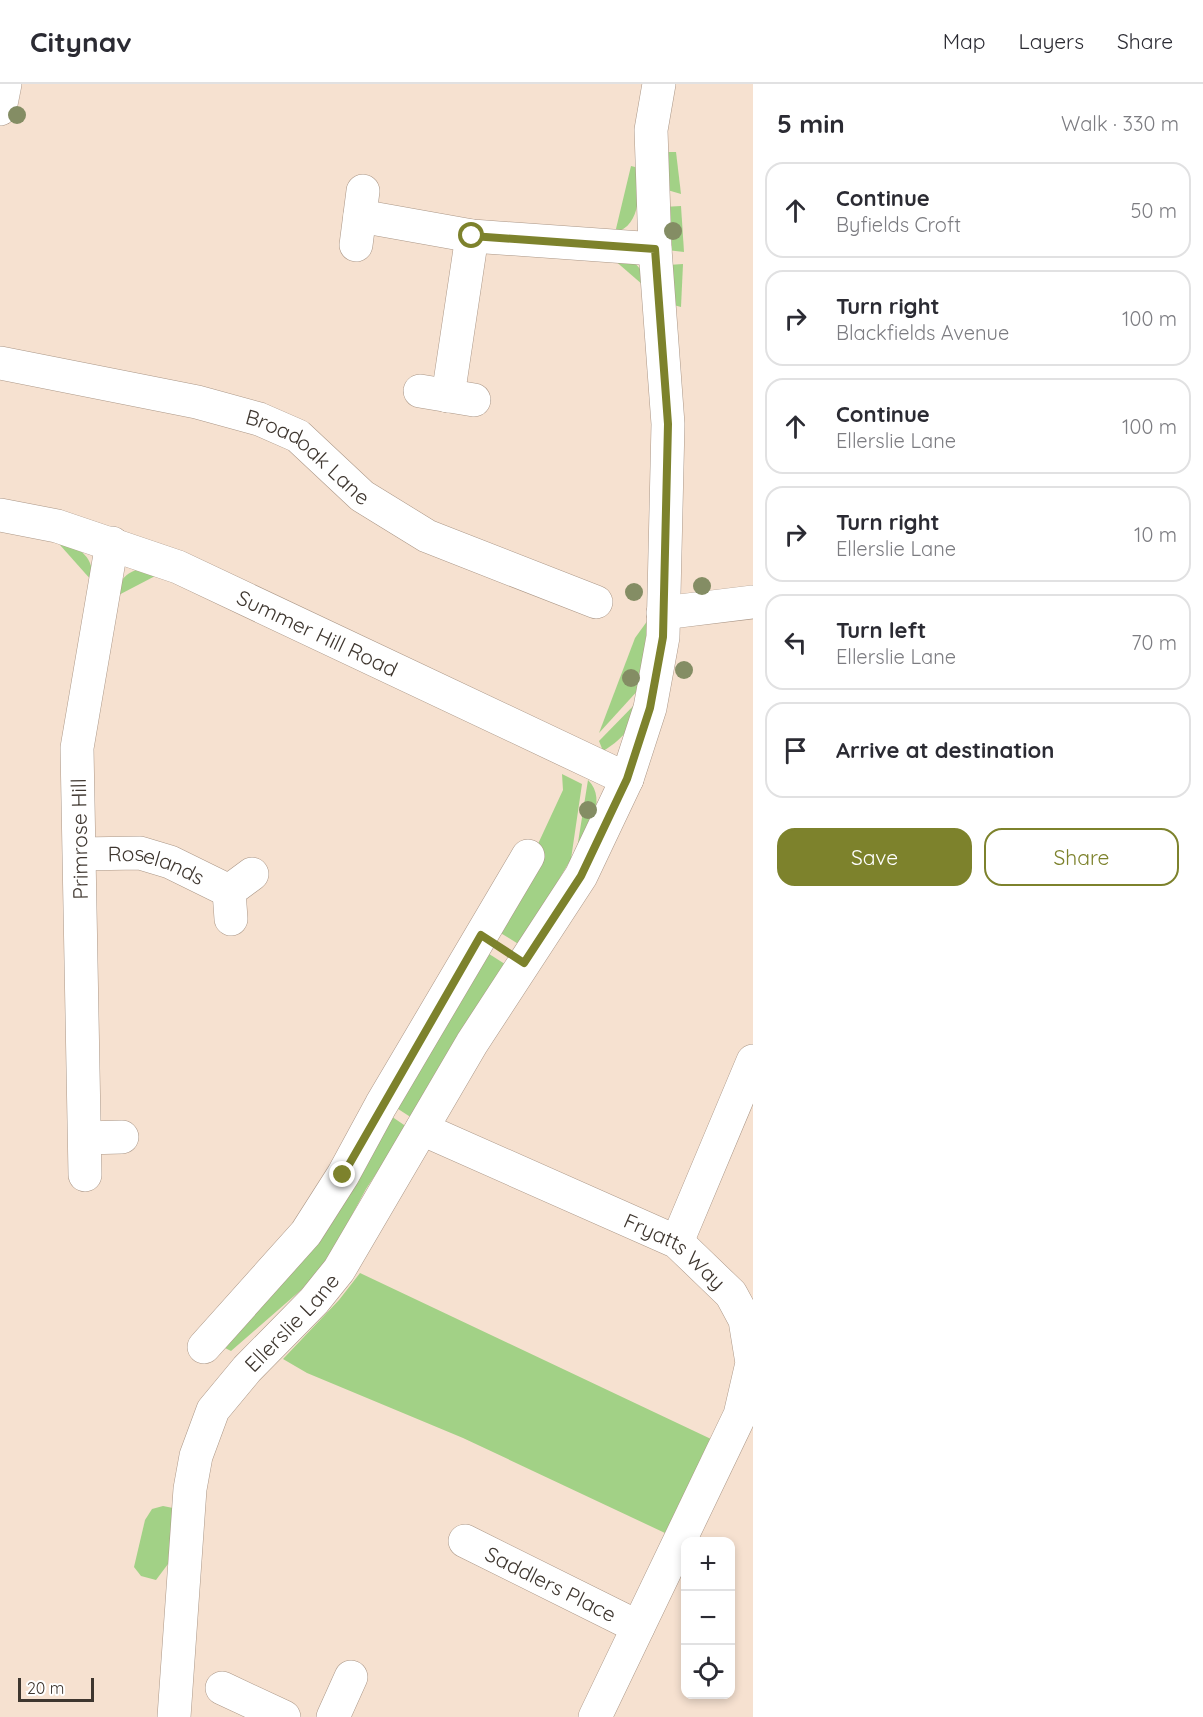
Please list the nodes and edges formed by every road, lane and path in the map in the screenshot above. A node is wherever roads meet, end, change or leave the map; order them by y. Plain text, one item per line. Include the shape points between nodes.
1 (5, 84) edge
2 (659, 84) edge
3 (0, 109) edge
4 (360, 217) dead end
5 (472, 236) junction
6 (655, 249) junction
7 (0, 363) edge
8 (447, 395) dead end
9 (0, 515) edge
10 (112, 543) junction
11 (596, 602) dead end
12 (753, 602) edge
13 (663, 613) junction
14 (627, 779) junction
15 (80, 854) junction
16 (528, 856) dead end
17 (237, 895) dead end
18 (481, 935) junction
19 (524, 963) junction
20 (753, 1061) edge
21 (422, 1129) junction
22 (122, 1137) dead end
23 (85, 1138) junction
24 (86, 1175) dead end
25 (677, 1242) junction
26 (204, 1347) dead end
27 (465, 1541) dead end
28 (638, 1627) junction
29 (351, 1677) dead end
30 (222, 1688) dead end
31 (174, 1717) edge
32 (284, 1717) edge
33 (333, 1717) edge
34 (595, 1717) edge

1 - 3 street
2 - 6 street, Ellerslie Lane via 651,130
4 - 5 street
5 - 6 street
5 - 8 street
6 - 13 street, Ellerslie Lane via 668,424
7 - 11 street, Broadoak Lane via 197,402 259,419 298,436 362,496 427,536
9 - 10 street, Summer Hill Road via 57,526
10 - 14 street, Summer Hill Road via 189,572
10 - 15 street, Primrose Hill via 77,748
12 - 13 street
13 - 14 street, Ellerslie Lane via 663,637 650,708
14 - 19 street, Ellerslie Lane via 581,876
15 - 17 street, Roselands via 140,853 170,862
15 - 23 street, Primrose Hill
16 - 18 street
18 - 19 street
18 - 26 street via 306,1233
19 - 21 street, Ellerslie Lane
20 - 25 street
21 - 25 street, Fryatts Way
21 - 31 street, Ellerslie Lane via 339,1270 213,1410 196,1456 190,1489
22 - 23 street
23 - 24 street, Primrose Hill
25 - 28 street, Fryatts Way via 731,1294 745,1320 752,1363 740,1415
27 - 28 street, Saddlers Place
28 - 34 street, Fryatts Way
29 - 33 street
30 - 32 street

